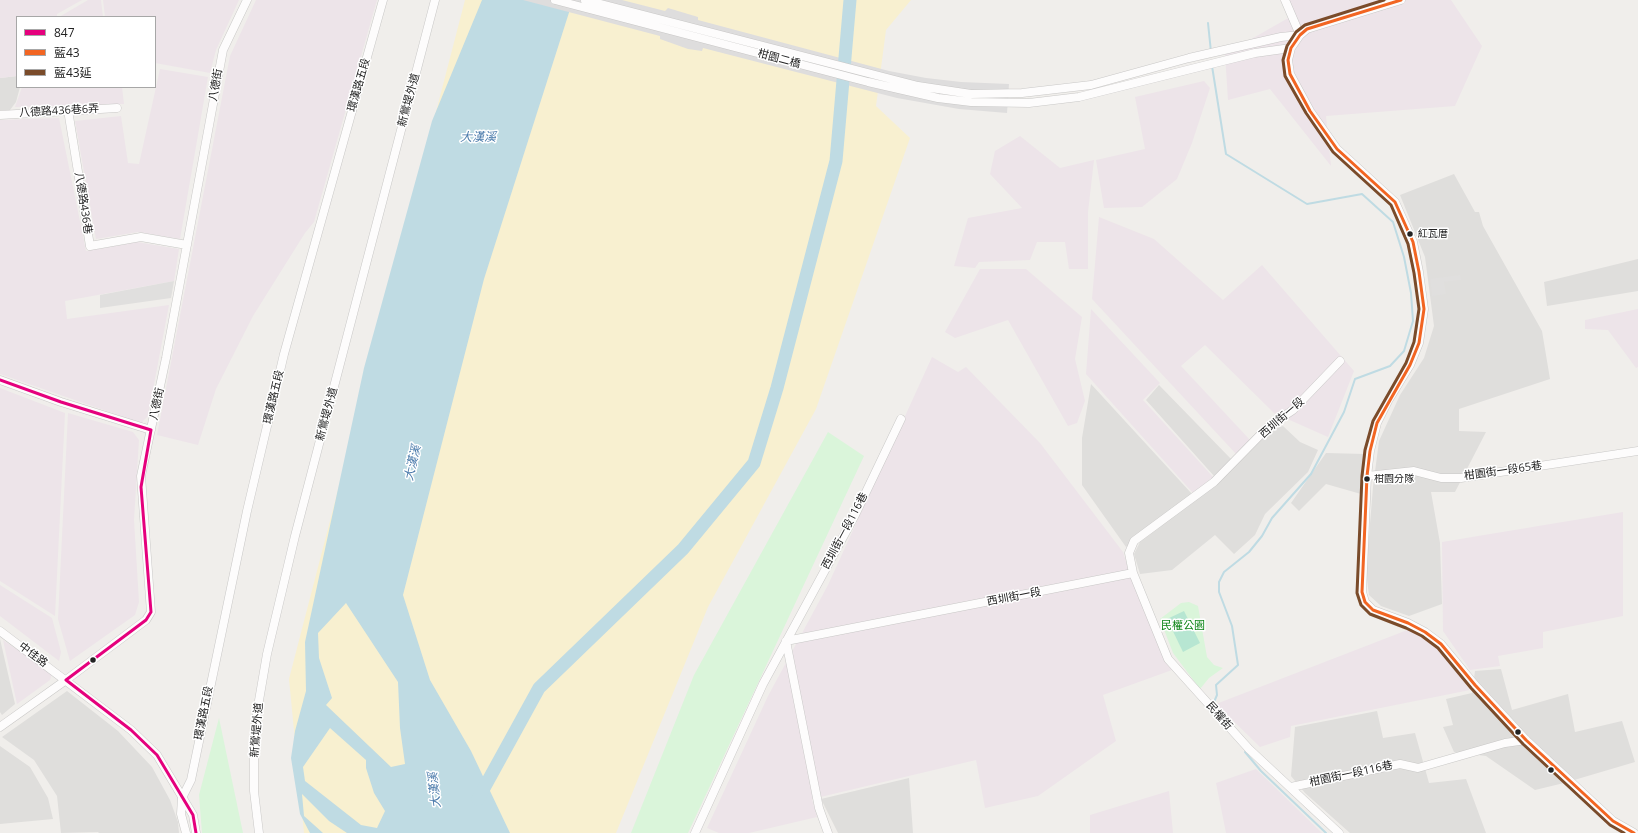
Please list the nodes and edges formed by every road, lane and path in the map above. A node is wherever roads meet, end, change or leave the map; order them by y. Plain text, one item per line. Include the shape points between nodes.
1 (247, 0) edge
2 (383, 0) edge
3 (435, 0) edge
4 (555, 0) edge
5 (585, 0) edge
6 (1285, 0) edge
7 (1400, 0) edge
8 (1300, 35) junction
9 (1291, 48) junction
10 (117, 108) dead end
11 (68, 110) junction
12 (0, 115) edge
13 (187, 246) junction
14 (1340, 361) dead end
15 (0, 380) edge
16 (901, 419) dead end
17 (151, 430) junction
18 (1638, 451) edge
19 (1368, 476) junction
20 (1133, 573) junction
21 (0, 631) edge
22 (786, 641) junction
23 (66, 680) junction
24 (0, 727) edge
25 (1526, 740) junction
26 (1291, 787) junction
27 (182, 798) junction
28 (186, 833) edge
29 (196, 833) edge
30 (259, 833) edge
31 (695, 833) edge
32 (828, 833) edge
33 (1339, 833) edge
34 (1634, 833) edge

1 - 13 street, 八德街 via 223,50
2 - 27 street, 環漢路五段 via 284,354 247,511 191,780
3 - 30 street, 新鶯堤外道 via 295,536 267,654 257,712 254,752 254,791
4 - 9 street, 柑園二橋 via 923,95 1005,104 1079,97 1255,53
5 - 8 street, 柑園二橋 via 918,86 971,94 1056,90 1091,85 1189,58
6 - 8 street
7 - 8 street via 1307,29
8 - 9 street
9 - 19 street via 1288,60 1290,74 1310,111 1337,149 1395,202 1413,242 1419,272 1424,309 1419,343 1410,365 1377,423 1370,451
10 - 11 street, 八德路436巷6弄
11 - 12 street, 八德路436巷6弄
11 - 13 street, 八德路436巷 via 90,246 141,237
13 - 17 street, 八德街
14 - 20 street, 西圳街一段 via 1293,410 1270,426 1214,482 1134,541 1129,553
15 - 17 street
16 - 22 street, 西圳街一段116巷 via 855,515
17 - 23 street, 八德街 via 141,487 151,612 146,620
18 - 19 street, 柑園街一段65巷 via 1461,478 1441,478 1414,471
19 - 25 street via 1362,592 1365,602 1373,610 1408,622 1440,644
20 - 22 street, 西圳街一段
20 - 26 street, 民權街 via 1168,658 1249,748
21 - 23 street, 中佳路
22 - 31 street, 西圳街一段116巷 via 763,684
22 - 32 street via 818,808
23 - 24 street, 八德街
23 - 27 street via 131,730 156,755
25 - 26 street, 柑園街一段116巷 via 1505,743 1418,768 1400,764
25 - 34 street via 1613,821
26 - 33 street, 民權街
27 - 28 street via 181,814
27 - 29 street via 193,815

